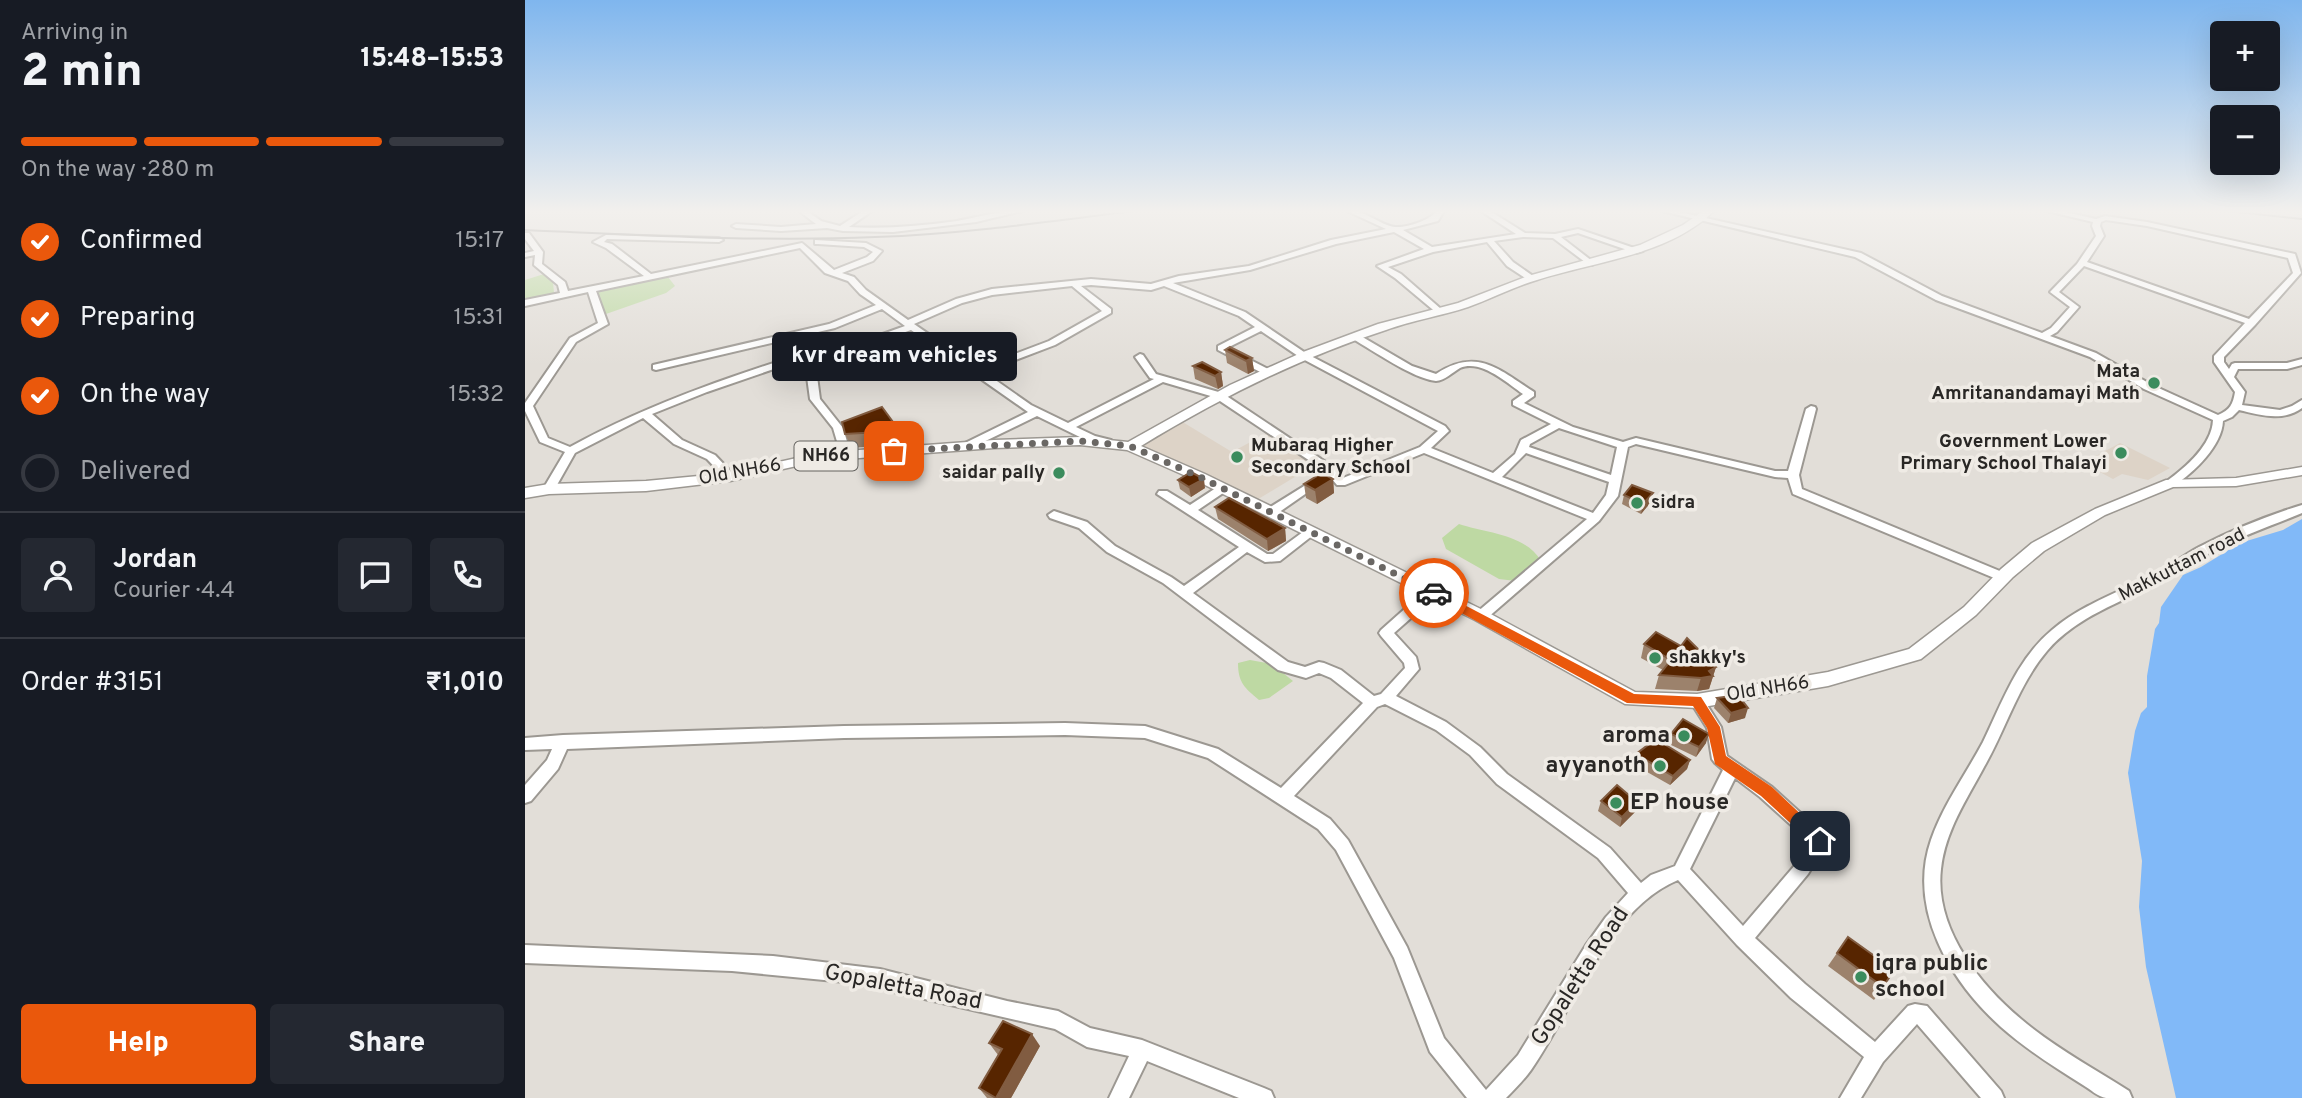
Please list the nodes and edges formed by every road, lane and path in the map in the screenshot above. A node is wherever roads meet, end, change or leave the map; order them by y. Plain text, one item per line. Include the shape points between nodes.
1 (538, 262) edge
2 (630, 262) edge
3 (716, 262) edge
4 (819, 262) edge
5 (861, 262) edge
6 (1268, 262) edge
7 (1393, 262) edge
8 (1508, 262) edge
9 (1595, 262) edge
10 (1872, 262) edge
11 (2083, 263) joint
12 (1588, 264) joint
13 (833, 273) junction
14 (2300, 273) edge
15 (647, 275) junction
16 (1530, 278) junction
17 (1163, 283) junction
18 (1073, 284) junction
19 (591, 289) junction
20 (564, 294) junction
21 (525, 303) edge
22 (883, 306) junction
23 (1438, 311) junction
24 (2252, 323) junction
25 (911, 324) junction
26 (1261, 327) junction
27 (2045, 335) junction
28 (1356, 337) junction
29 (806, 356) junction
30 (1304, 356) junction
31 (1140, 358) dead end
32 (2302, 362) edge
33 (656, 367) dead end
34 (976, 372) junction
35 (1267, 372) junction
36 (2230, 376) junction
37 (1162, 379) junction
38 (1218, 395) junction
39 (2302, 403) edge
40 (526, 406) edge
41 (2238, 407) junction
42 (1811, 409) dead end
43 (1037, 412) junction
44 (645, 414) junction
45 (2218, 419) junction
46 (1558, 424) junction
47 (1068, 427) junction
48 (1623, 445) junction
49 (967, 446) junction
50 (1130, 446) junction
51 (1522, 448) junction
52 (1424, 449) junction
53 (571, 451) junction
54 (846, 455) junction
55 (2302, 471) edge
56 (1332, 472) junction
57 (1793, 475) junction
58 (730, 477) junction
59 (1494, 478) junction
60 (1615, 480) junction
61 (2171, 483) junction
62 (1222, 488) junction
63 (549, 489) junction
64 (525, 493) edge
65 (1163, 494) dead end
66 (2302, 509) edge
67 (1190, 510) junction
68 (1271, 512) junction
69 (1054, 514) dead end
70 (1595, 518) junction
71 (1311, 532) junction
72 (1245, 548) junction
73 (2003, 577) junction
74 (1432, 592) junction
75 (1184, 593) junction
76 (1481, 616) junction
77 (1379, 700) junction
78 (1697, 701) junction
79 (562, 741) junction
80 (525, 744) edge
81 (1731, 770) junction
82 (525, 796) edge
83 (1282, 798) junction
84 (1681, 871) junction
85 (1638, 892) junction
86 (1743, 939) junction
87 (525, 954) edge
88 (1142, 1050) junction
89 (1876, 1055) junction
90 (1119, 1098) edge
91 (1264, 1098) edge
92 (1481, 1098) edge
93 (1492, 1098) edge
94 (1850, 1098) edge
95 (1994, 1098) edge
96 (2122, 1098) edge

1 - 20 street via 562,284
2 - 15 street
3 - 15 street
4 - 13 street
5 - 13 street
6 - 17 street
7 - 23 street via 1381,266
8 - 16 street
9 - 12 main road
10 - 27 street via 1939,298
11 - 24 street
11 - 27 street via 2054,292 2075,307
12 - 16 main road
13 - 22 street via 851,279
14 - 24 street
15 - 19 street
16 - 23 main road
17 - 18 street via 1151,288 1123,283
17 - 26 street via 1242,314
18 - 25 street via 973,296
18 - 34 street via 1108,311 1052,344
19 - 20 street
19 - 40 street via 603,324 573,340
20 - 21 street
22 - 25 street
22 - 33 street via 832,326
23 - 28 main road
24 - 36 street via 2219,356
25 - 29 street via 852,348 842,344
25 - 34 street
26 - 30 street
26 - 35 street via 1221,348
27 - 45 street
28 - 30 main road
28 - 46 street via 1409,368 1437,378 1470,363 1493,372 1530,394 1517,402
29 - 44 street
29 - 54 street via 815,399 838,428
30 - 35 main road
30 - 52 street via 1441,428 1440,436
31 - 37 street via 1153,376
32 - 36 street via 2235,366
34 - 43 street
35 - 38 main road
36 - 41 street via 2240,392
37 - 38 street
37 - 47 street
38 - 50 main road
38 - 56 street
39 - 41 street via 2282,414
40 - 53 street via 544,440
41 - 45 street
42 - 57 street
43 - 47 street
43 - 49 street
44 - 53 street
44 - 58 street via 678,442 711,457
45 - 61 street via 2220,426 2213,439
46 - 48 street
46 - 51 street
47 - 50 street via 1092,439
48 - 57 street via 1646,443
48 - 60 street
49 - 50 main road, Old NH66 / NH66 via 1080,441
49 - 54 main road, Old NH66 / NH66
50 - 62 main road, Old NH66 / NH66
51 - 59 street
51 - 60 street
52 - 56 street via 1341,483
52 - 59 street
53 - 63 street
54 - 58 main road, Old NH66 / NH66
55 - 61 main road, Old NH66 / NH66 via 2236,482
56 - 68 street
57 - 73 street via 1797,491
58 - 63 main road, Old NH66 / NH66
59 - 70 street
60 - 70 street via 1612,496
61 - 73 main road, Old NH66 / NH66 via 2100,512 2038,547
62 - 67 street
62 - 68 main road, Old NH66 / NH66
63 - 64 main road, Old NH66 / NH66
65 - 67 street
66 - 96 street, Makkuttam road via 2205,550 2101,603 2055,635 2017,687 1939,841 1931,884 1936,921 1944,938 1991,1001 2020,1030
67 - 72 street
68 - 71 main road, Old NH66 / NH66
69 - 75 street via 1083,525 1111,549
70 - 76 street
71 - 72 street via 1276,558
71 - 74 main road, Old NH66 / NH66
72 - 75 street
73 - 78 main road, Old NH66 / NH66 via 1970,611 1915,654 1828,679
74 - 76 main road, Old NH66 / NH66
74 - 77 street via 1386,633 1411,661 1412,669
75 - 77 street via 1283,666 1306,673 1319,667
76 - 78 main road, Old NH66 / NH66 via 1632,699
77 - 83 street
77 - 85 street via 1441,726 1475,751 1502,779 1604,853
78 - 81 street via 1714,727 1720,760
79 - 80 street
79 - 82 street via 553,764
79 - 83 street via 844,732 1145,732 1213,752
81 - 84 street
81 - 86 street via 1766,792 1820,841
83 - 92 street via 1324,824 1342,845 1401,953 1429,1031 1446,1059
84 - 85 street, Gopaletta Road via 1665,874
84 - 86 street
85 - 93 street, Gopaletta Road via 1615,920 1524,1064
86 - 89 street
87 - 88 street, Gopaletta Road via 726,962 856,974 1058,1020 1087,1037
88 - 90 street
88 - 91 street, Gopaletta Road
89 - 94 street
89 - 95 street via 1920,1013

